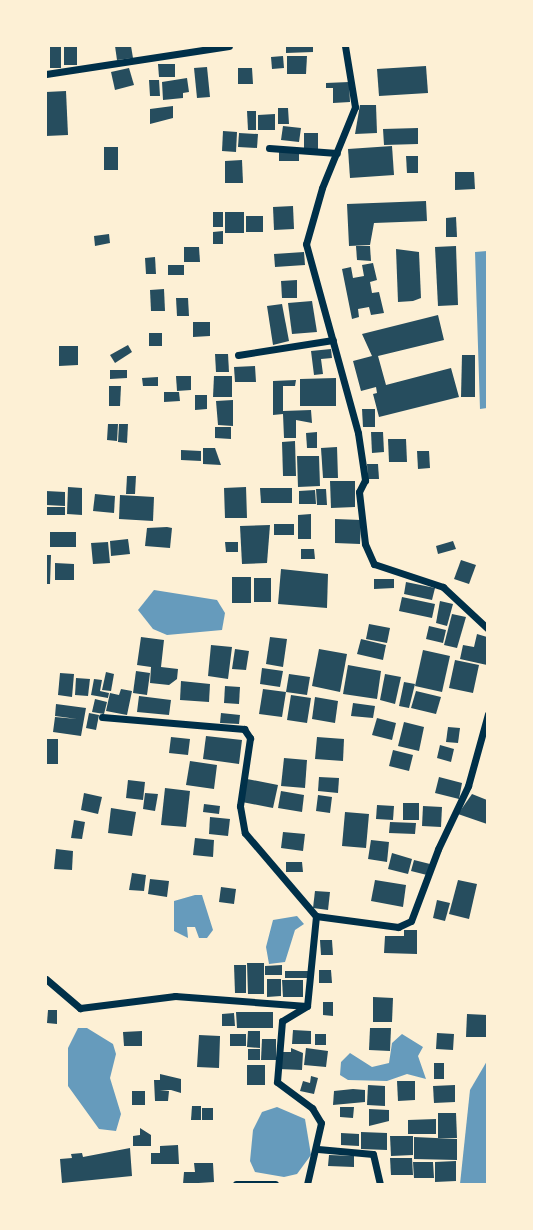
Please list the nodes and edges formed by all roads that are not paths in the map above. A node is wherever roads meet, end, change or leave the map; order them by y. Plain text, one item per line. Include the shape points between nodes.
1 (229, 46) edge
2 (345, 46) edge
3 (46, 74) edge
4 (268, 148) dead end
5 (337, 153) junction
6 (333, 340) junction
7 (237, 355) dead end
8 (488, 629) edge
9 (488, 714) edge
10 (102, 717) dead end
11 (316, 916) junction
12 (46, 979) edge
13 (307, 1006) junction
14 (318, 1149) junction
15 (236, 1185) edge
16 (275, 1185) edge
17 (307, 1185) edge
18 (380, 1185) edge

1 - 3 street
2 - 5 street via 355,107
4 - 5 street
5 - 6 street via 306,244
6 - 7 street
6 - 8 street via 358,433 365,480 359,492 365,544 374,564 443,587
9 - 11 street via 468,786 411,921 398,927
10 - 11 street via 244,729 250,738 240,806 245,833
11 - 13 street
12 - 13 street via 80,1008 175,996
13 - 14 street via 282,1021 277,1082 312,1108 321,1123
14 - 17 street
14 - 18 street via 373,1154
15 - 16 street

